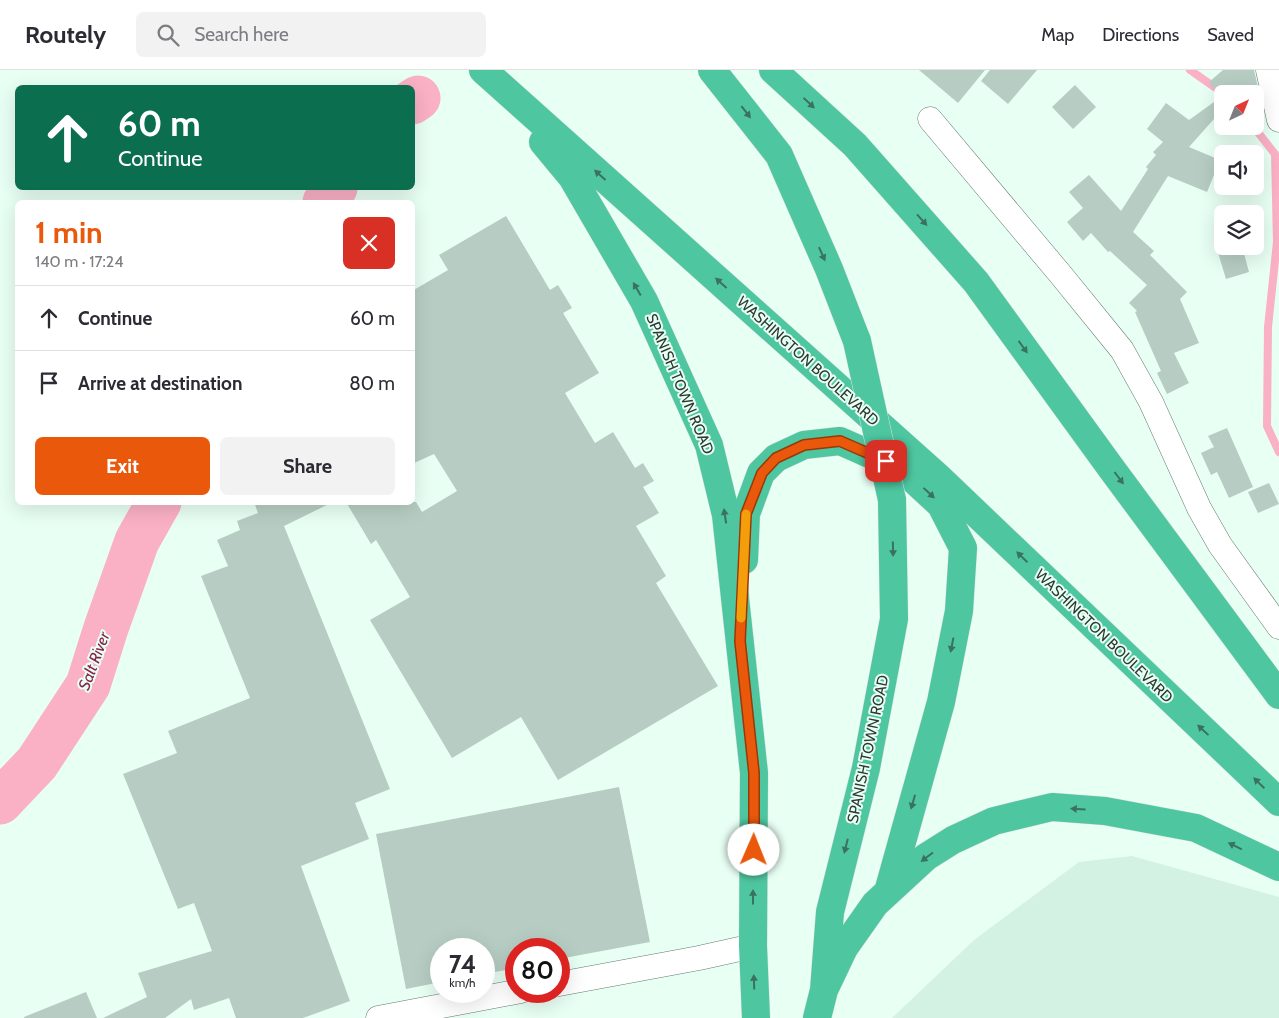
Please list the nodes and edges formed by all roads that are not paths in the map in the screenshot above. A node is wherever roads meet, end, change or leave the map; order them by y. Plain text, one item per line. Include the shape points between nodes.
1 (482, 70) edge
2 (712, 70) edge
3 (773, 70) edge
4 (1268, 70) edge
5 (930, 119) dead end
6 (1279, 120) edge
7 (1279, 627) edge
8 (740, 641) junction
9 (1279, 694) edge
10 (1279, 802) edge
11 (1279, 867) edge
12 (888, 892) junction
13 (753, 946) junction
14 (570, 982) edge
15 (824, 990) junction
16 (505, 994) edge
17 (378, 1018) edge
18 (756, 1018) edge
19 (816, 1018) edge

8 -> 1 highway, SPANISH TOWN ROAD via 726,515 709,445 644,301 572,177
10 -> 1 highway, WASHINGTON BOULEVARD via 938,477
2 -> 15 highway, SPANISH TOWN ROAD, bridge via 779,156 829,269 857,341 892,500 894,619 866,768 830,912
3 -> 9 highway via 855,145 976,282
4 - 6 street
5 - 7 street via 1122,350 1151,402 1199,508 1220,546
8 -> 12 highway via 746,514 762,473 776,458 804,445 840,441 901,468 941,504 963,548 958,611 941,702
13 -> 8 highway, SPANISH TOWN ROAD via 754,773
11 -> 12 highway via 1196,828 1105,811 1052,807 994,821 953,840 926,857
12 - 15 highway via 875,904 844,948
13 - 14 street
18 -> 13 highway, SPANISH TOWN ROAD
15 - 19 highway, SPANISH TOWN ROAD
16 - 17 street

